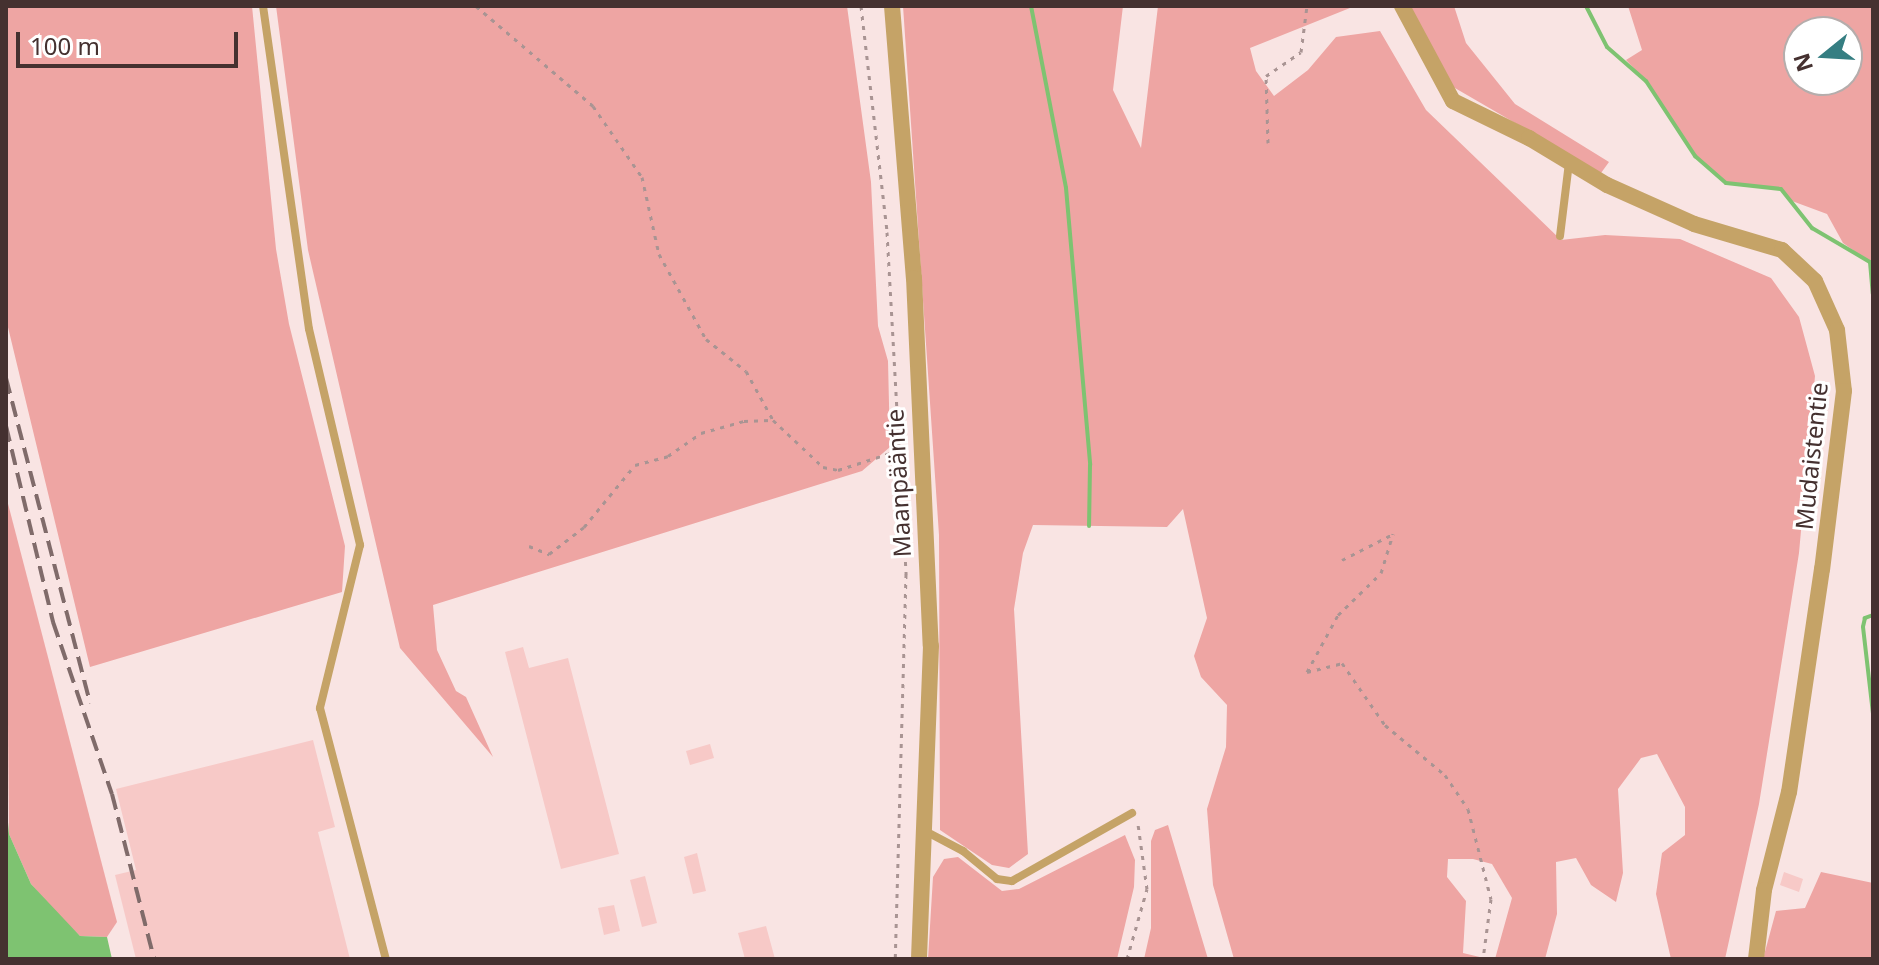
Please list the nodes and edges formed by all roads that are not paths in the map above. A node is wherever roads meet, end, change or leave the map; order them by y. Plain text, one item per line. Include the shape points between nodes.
1 (263, 6) edge
2 (892, 6) edge
3 (1402, 6) edge
4 (1570, 163) junction
5 (1560, 236) dead end
6 (1132, 813) road end
7 (927, 832) junction
8 (386, 959) edge
9 (919, 959) edge
10 (1756, 959) edge

1 - 8 lane via 309,329 360,545 320,708
2 - 7 street, Maanpääntie via 914,278 931,646
3 - 4 street, Mudaistentie via 1453,101
4 - 5 lane
4 - 10 street, Mudaistentie via 1694,224 1782,250 1815,281 1844,358 1805,694 1789,792 1764,890
6 - 7 lane via 1012,881 997,879 963,851
7 - 9 street, Maanpääntie

